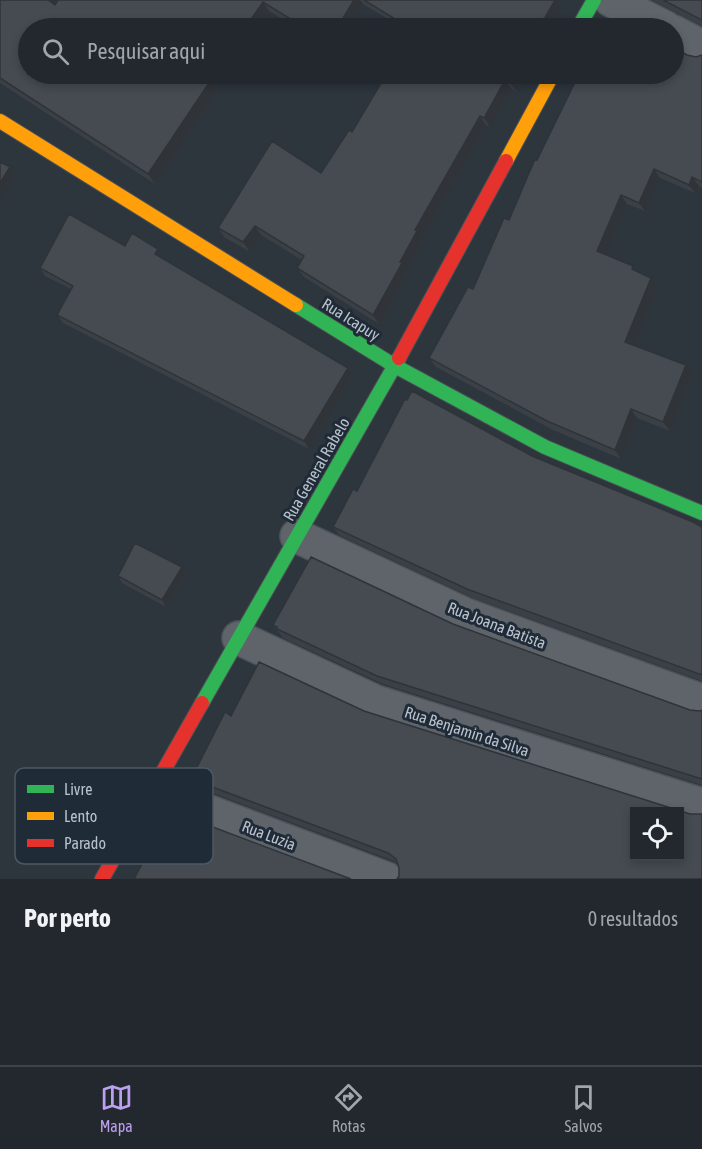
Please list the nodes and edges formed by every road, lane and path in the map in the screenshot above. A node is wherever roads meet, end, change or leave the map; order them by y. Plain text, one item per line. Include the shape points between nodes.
1 (594, 0) edge
2 (611, 0) edge
3 (584, 18) edge
4 (646, 18) edge
5 (684, 37) edge
6 (702, 47) edge
7 (548, 84) edge
8 (0, 121) edge
9 (395, 366) junction
10 (702, 513) edge
11 (297, 536) junction
12 (239, 638) junction
13 (702, 701) edge
14 (164, 768) edge
15 (702, 805) edge
16 (213, 813) edge
17 (110, 864) edge
18 (102, 879) edge
19 (387, 879) edge

1 - 3 street
2 - 4 street
5 - 6 street
7 - 9 street, Rua General Rabelo
8 - 9 street, Rua Icapuy
9 - 10 street, Rua Icapuy via 544,447
9 - 11 street, Rua General Rabelo
11 - 12 street, Rua General Rabelo
11 - 13 street, Rua Joana Batista via 466,615
12 - 14 street, Rua General Rabelo
12 - 15 street, Rua Benjamin da Silva via 376,702
16 - 19 street, Rua Luzia
17 - 18 street, Rua General Rabelo

